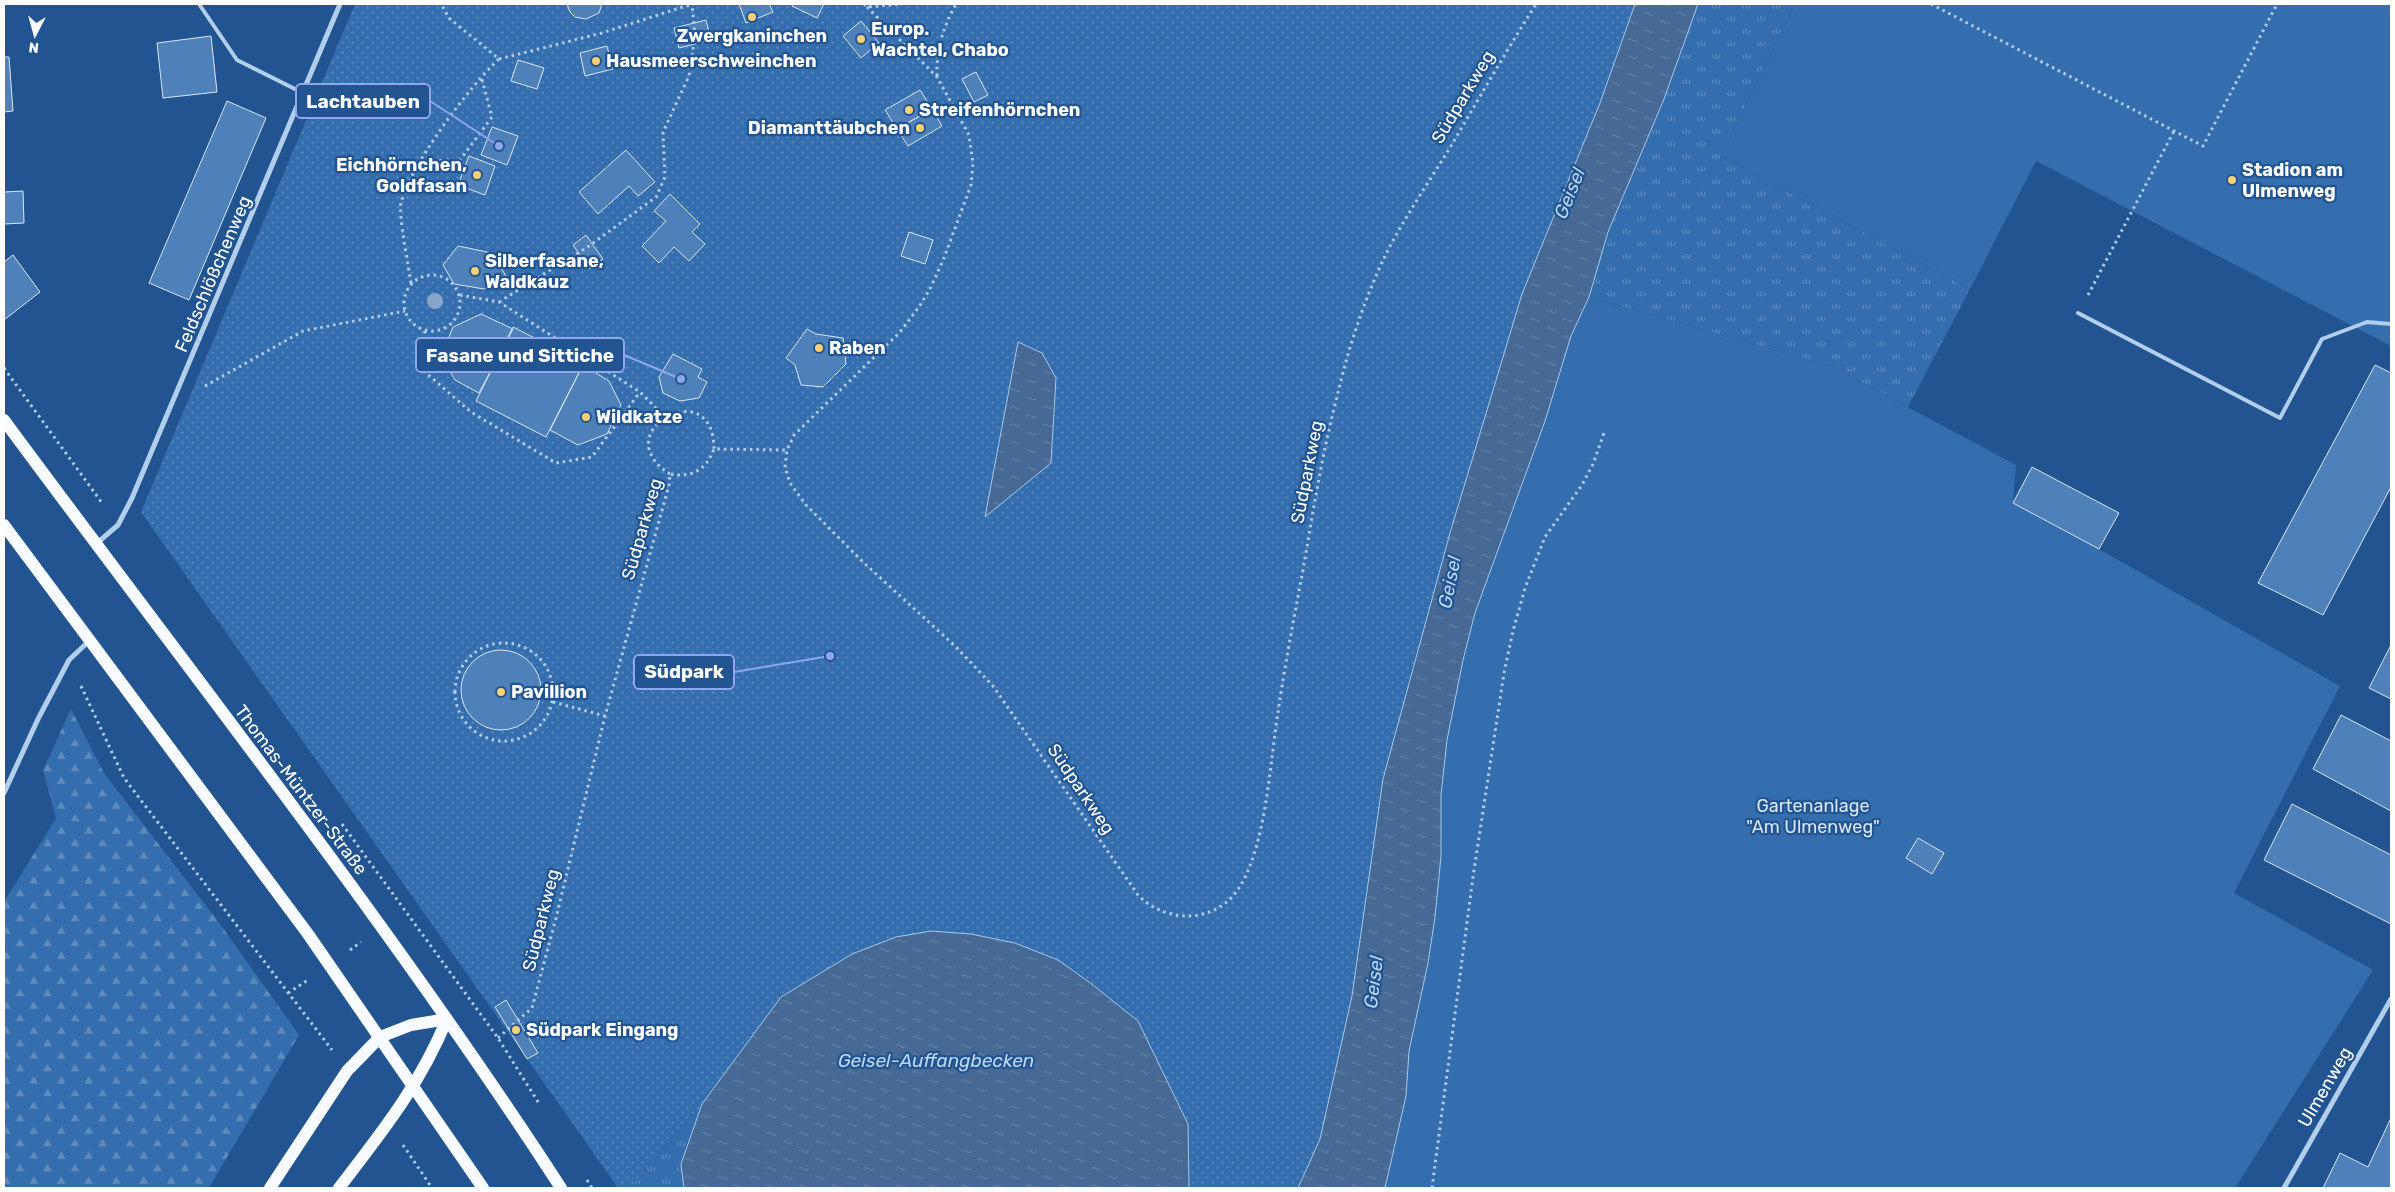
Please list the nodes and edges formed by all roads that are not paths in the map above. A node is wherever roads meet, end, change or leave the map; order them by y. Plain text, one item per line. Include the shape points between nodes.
1 (199, 4) edge
2 (340, 4) edge
3 (303, 93) junction
4 (2078, 313) road end
5 (2391, 324) edge
6 (4, 420) edge
7 (4, 526) edge
8 (96, 545) junction
9 (90, 640) junction
10 (4, 793) edge
11 (2391, 999) edge
12 (447, 1019) junction
13 (380, 1037) junction
14 (414, 1087) junction
15 (270, 1188) edge
16 (339, 1188) edge
17 (483, 1188) edge
18 (561, 1188) edge
19 (2284, 1188) edge

1 - 3 lane via 237,60
2 - 3 street, Feldschlößchenweg
3 - 8 street, Feldschlößchenweg via 132,498 118,525
4 - 5 lane via 2280,418 2322,339 2367,322
6 - 8 main road, Thomas-Müntzer-Straße
7 - 9 main road
8 - 12 main road, Thomas-Müntzer-Straße via 382,927
9 - 10 street via 69,660
9 - 13 main road
11 - 19 street, Ulmenweg
12 - 13 main road via 412,1025
12 - 14 main road
12 - 18 main road, Thomas-Müntzer-Straße
13 - 14 main road
13 - 15 main road via 347,1071
14 - 16 main road
14 - 17 main road

